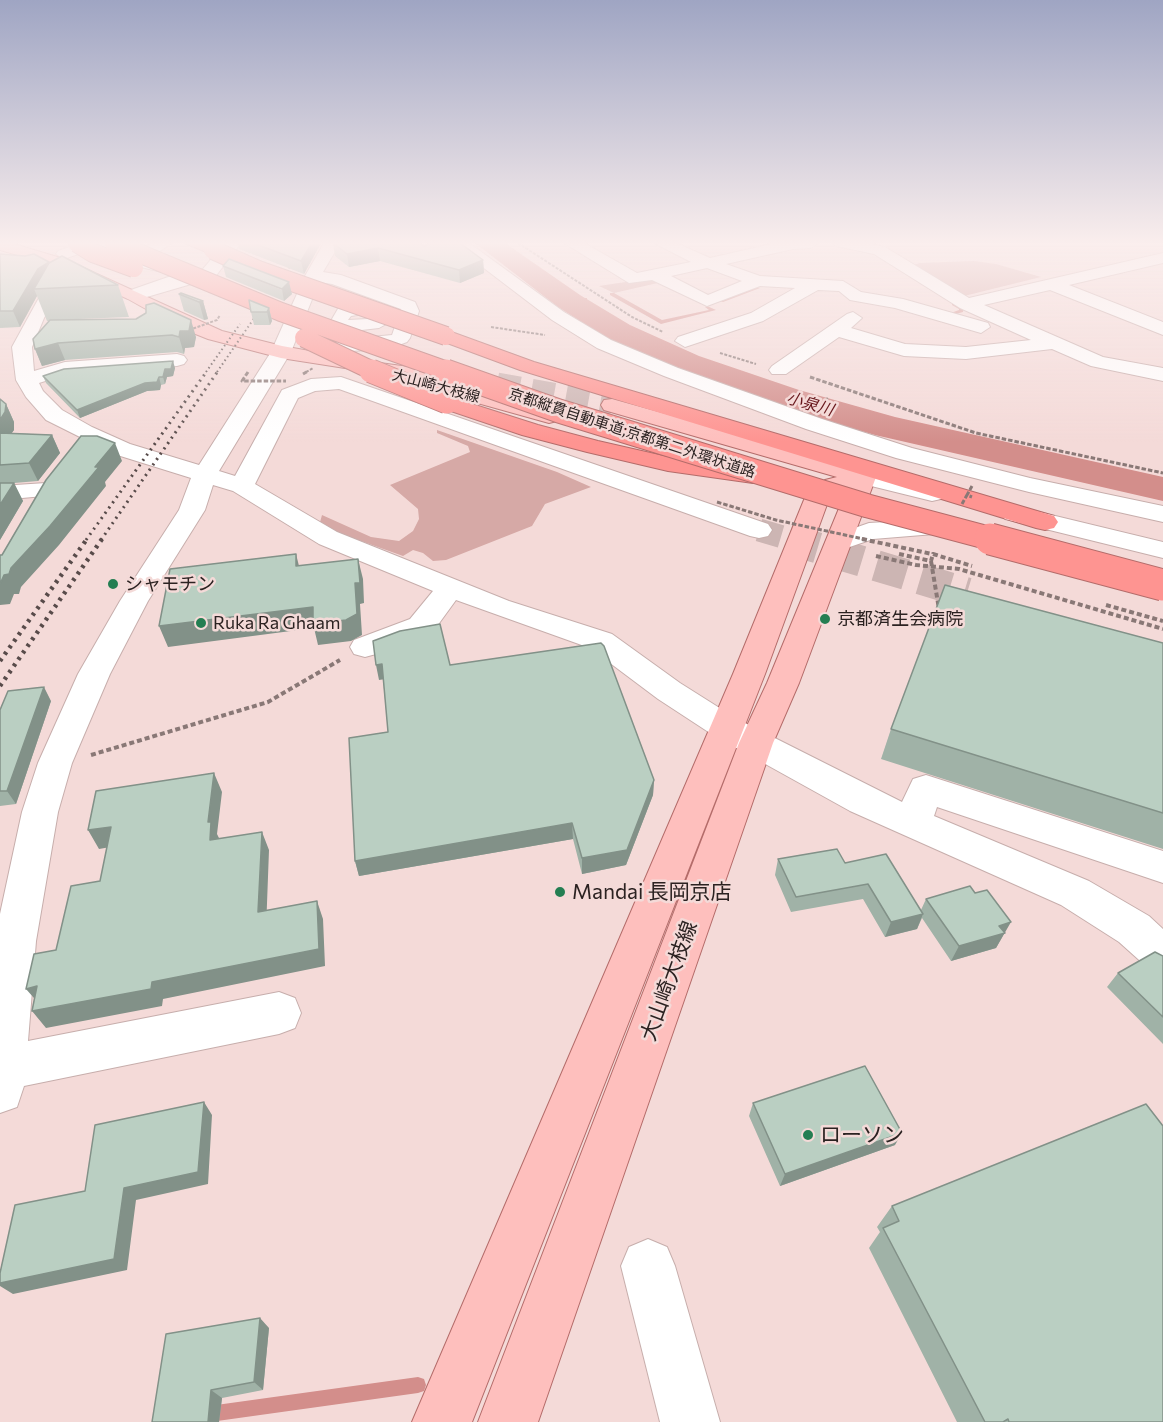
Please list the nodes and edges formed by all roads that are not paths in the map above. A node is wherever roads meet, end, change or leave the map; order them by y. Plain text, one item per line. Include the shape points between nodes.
1 (40, 309) edge
2 (160, 309) edge
3 (238, 309) edge
4 (275, 309) edge
5 (299, 309) edge
6 (313, 309) edge
7 (372, 309) edge
8 (409, 309) edge
9 (549, 309) edge
10 (725, 309) edge
11 (769, 309) edge
12 (866, 309) edge
13 (914, 309) edge
14 (978, 309) edge
15 (1109, 309) edge
16 (749, 320) junction
17 (336, 327) dead end
18 (52, 328) edge
19 (29, 329) junction
20 (1163, 329) edge
21 (276, 330) dead end
22 (836, 330) junction
23 (309, 340) junction
24 (436, 341) junction
25 (685, 341) road end
26 (1054, 343) junction
27 (1021, 345) junction
28 (281, 352) junction
29 (177, 360) dead end
30 (365, 367) junction
31 (779, 370) road end
32 (1163, 375) edge
33 (26, 380) junction
34 (477, 381) tunnel mouth
35 (612, 405) tunnel mouth
36 (66, 462) junction
37 (205, 474) junction
38 (753, 476) junction
39 (242, 486) junction
40 (846, 492) junction
41 (0, 494) edge
42 (1163, 514) edge
43 (30, 516) edge
44 (1045, 522) junction
45 (938, 527) junction
46 (759, 530) tunnel mouth
47 (838, 543) junction
48 (1163, 550) edge
49 (1161, 581) edge
50 (451, 588) junction
51 (365, 647) road end
52 (741, 735) junction
53 (912, 823) junction
54 (1163, 867) edge
55 (7, 942) edge
56 (1163, 955) edge
57 (279, 1013) dead end
58 (2, 1079) edge
59 (648, 1266) dead end
60 (442, 1422) edge
61 (508, 1422) edge
62 (690, 1422) edge

1 - 19 street
2 - 28 main road, 大山崎大枝線 via 215,335
3 - 23 highway
4 - 49 highway, 京都縦貫自動車道;京都第二外環状道路, bridge via 559,411 868,506
5 - 28 street
6 - 49 highway, 京都縦貫自動車道;京都第二外環状道路 via 647,422
7 - 24 highway, bridge
8 - 17 street via 400,338 388,343 339,342
9 - 42 street via 604,344 814,424 904,453
10 - 16 street
11 - 16 street
12 - 22 street
13 - 27 street via 984,328
14 - 26 street
15 - 20 street
16 - 25 street
18 - 19 street
19 - 33 street via 22,355
21 - 23 highway
22 - 27 street via 904,350 966,353
22 - 31 street
23 - 38 highway, bridge via 404,386 531,430 668,464
24 - 40 highway
24 - 44 highway
26 - 27 street
26 - 32 street via 1098,362
28 - 30 main road, 大山崎大枝線
28 - 37 street
29 - 33 street via 65,368
30 - 34 main road, 大山崎大枝線
30 - 38 main road, 大山崎大枝線 via 569,421
33 - 36 street via 42,405 54,415
35 - 40 main road
36 - 37 street via 123,448
36 - 41 street
36 - 43 street
37 - 39 street
37 - 55 street via 192,510 134,601 94,674 55,763
38 - 40 main road, 大山崎大枝線
39 - 46 street via 289,394 311,385 341,383
39 - 50 street via 328,538
40 - 44 street
40 - 45 street
40 - 47 main road, 大山崎大枝線
40 - 52 main road, 大山崎大枝線 via 749,674
44 - 48 street
45 - 47 street via 869,531
45 - 49 street
47 - 52 main road, 大山崎大枝線 via 783,683
50 - 51 street via 421,626
50 - 52 street via 601,641 669,691
52 - 53 street
52 - 60 main road, 大山崎大枝線
52 - 61 main road, 大山崎大枝線
53 - 54 street via 926,789
53 - 56 street via 1075,893 1134,929
55 - 58 street
57 - 58 street
59 - 62 street

